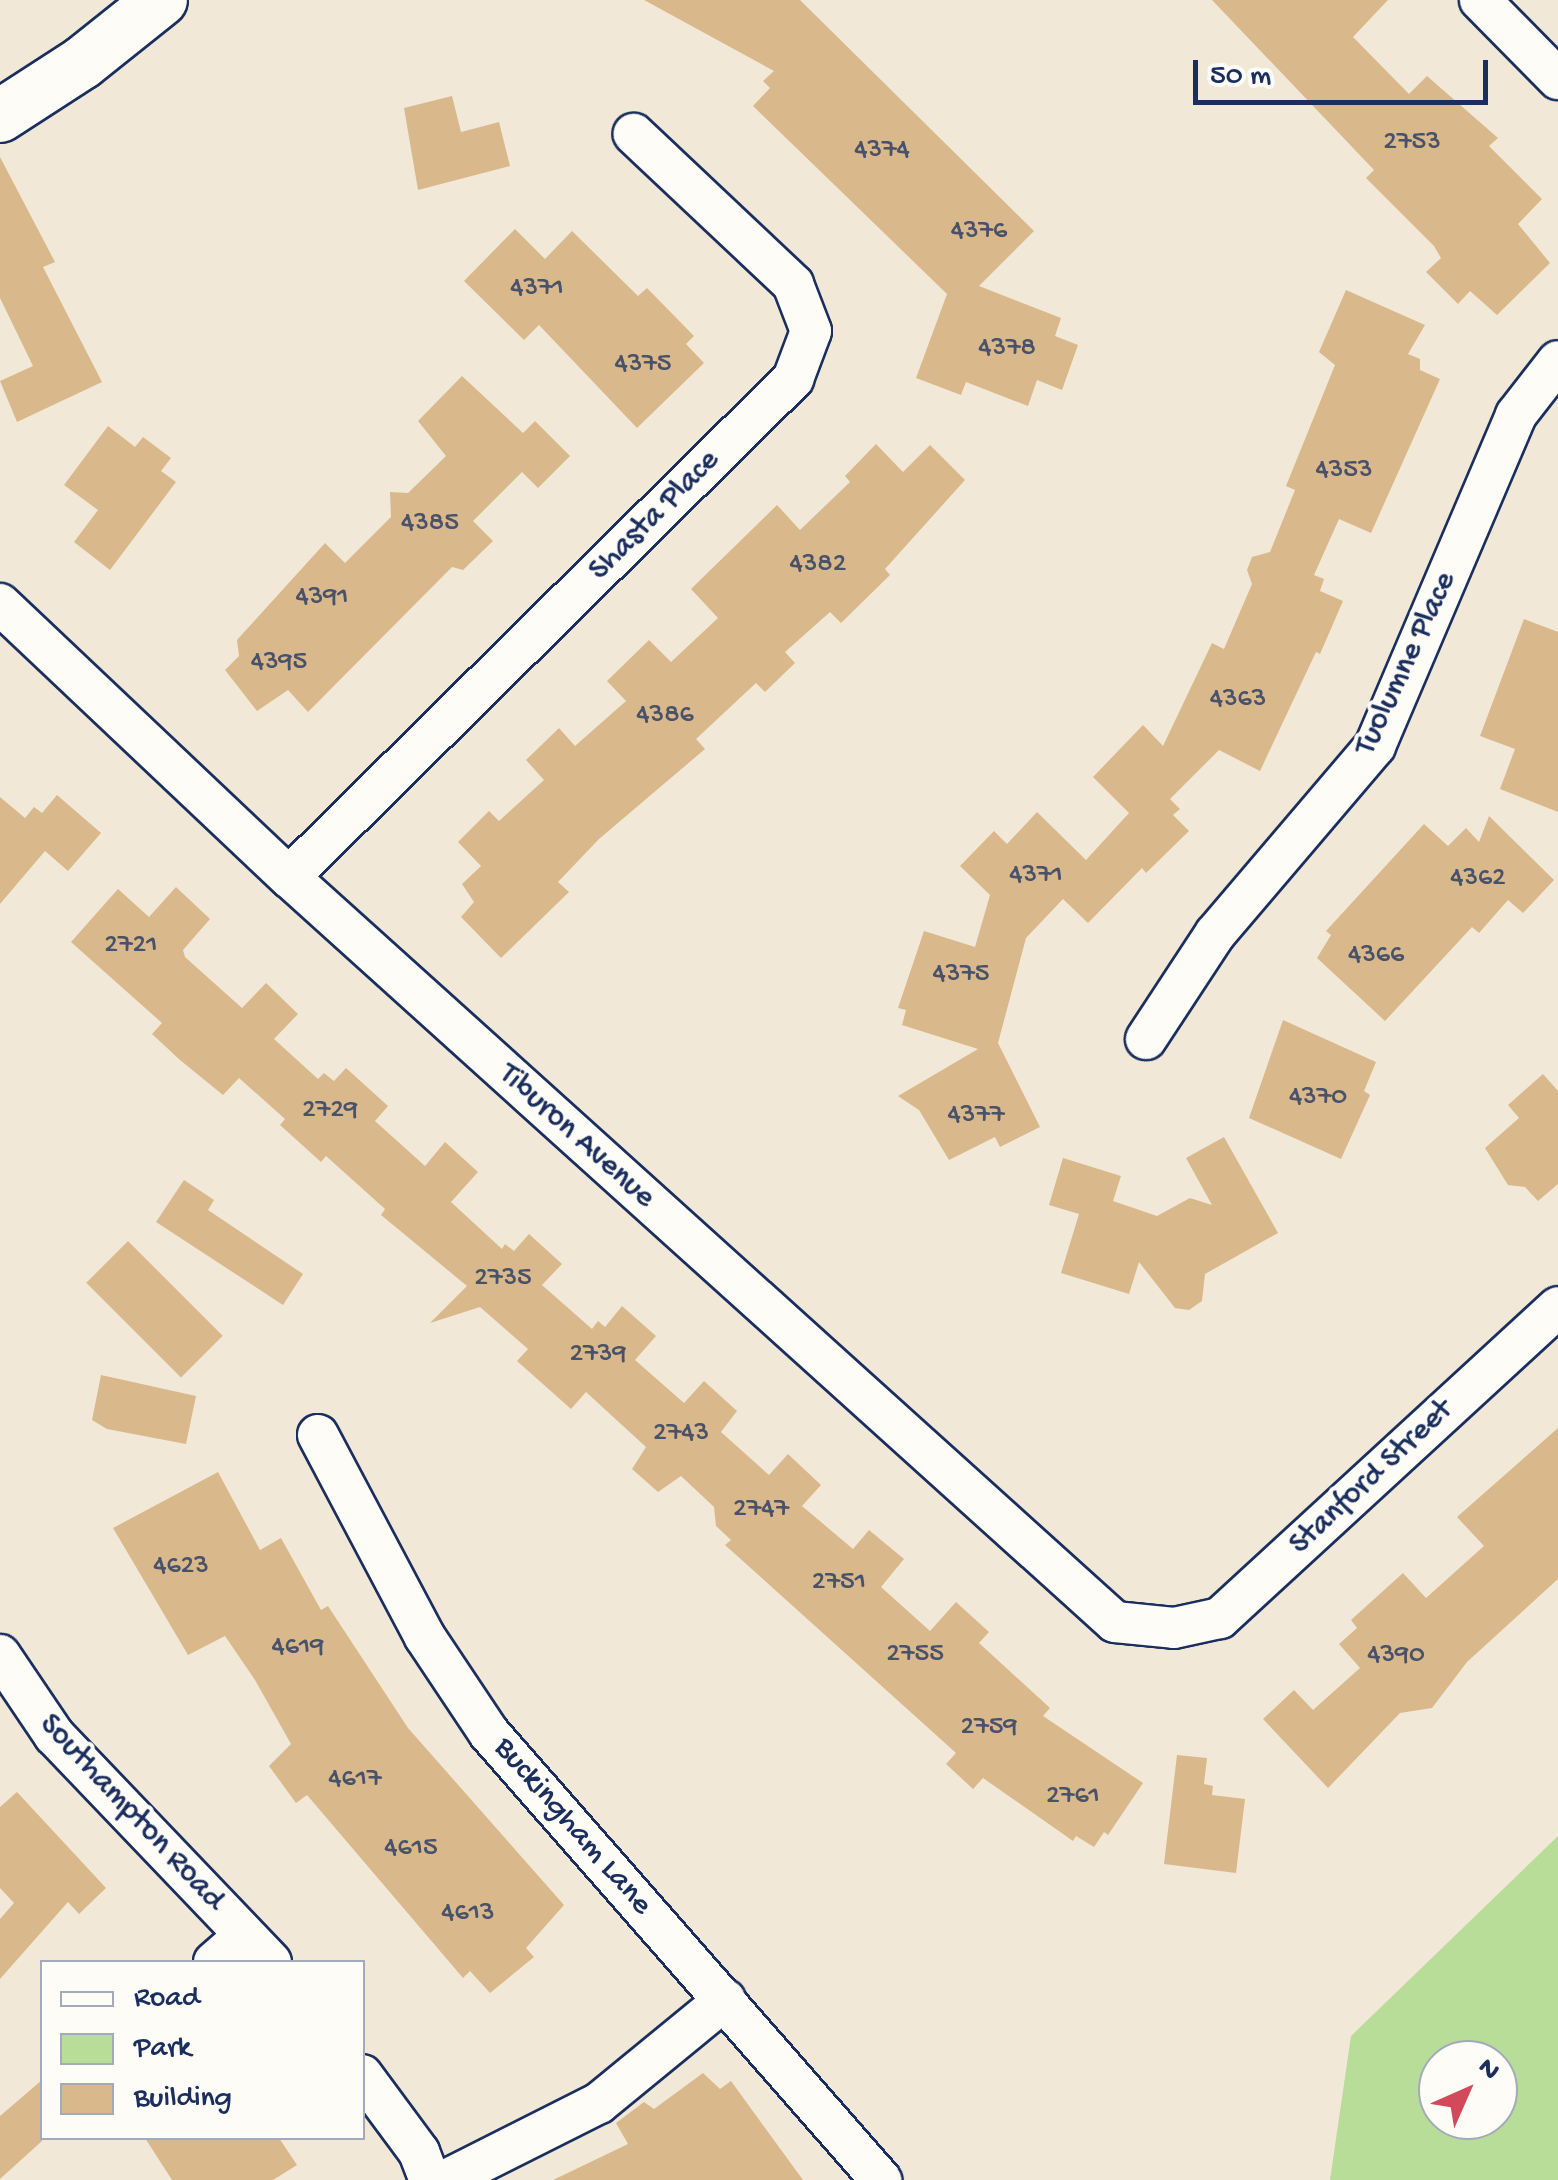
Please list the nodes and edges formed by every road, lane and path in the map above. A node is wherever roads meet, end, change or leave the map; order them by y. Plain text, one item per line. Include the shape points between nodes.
1 (162, 0) edge
2 (1480, 0) edge
3 (1558, 80) edge
4 (0, 116) edge
5 (634, 134) dead end
6 (1558, 361) edge
7 (0, 604) edge
8 (289, 877) junction
9 (1146, 1039) dead end
10 (1558, 1307) edge
11 (318, 1435) dead end
12 (1174, 1628) joint
13 (0, 1656) edge
14 (258, 1949) edge
15 (221, 1960) edge
16 (726, 2000) junction
17 (365, 2079) edge
18 (430, 2180) edge
19 (446, 2180) edge
20 (881, 2180) edge

1 - 4 main road
2 - 3 street
5 - 8 street, Shasta Place via 793,284 811,331 793,379
6 - 9 street, Tuolumne Place via 1516,414 1375,746 1215,934
7 - 8 street, Tiburon Avenue
8 - 12 street, Tiburon Avenue via 1115,1622
10 - 12 street, Stanford Street via 1220,1618
11 - 16 street, Buckingham Lane via 425,1637 489,1732
13 - 14 street, Southampton Road via 54,1735
14 - 15 street
16 - 19 street via 599,2103
16 - 20 street, Buckingham Lane
17 - 18 street via 419,2152

